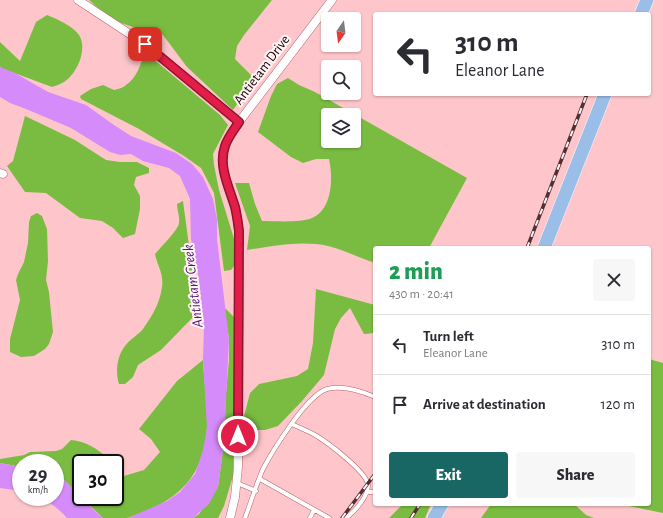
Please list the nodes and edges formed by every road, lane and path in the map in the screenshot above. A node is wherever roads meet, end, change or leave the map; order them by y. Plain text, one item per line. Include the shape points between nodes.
1 (78, 0) edge
2 (332, 0) edge
3 (647, 0) edge
4 (642, 12) edge
5 (604, 96) edge
6 (239, 122) junction
7 (545, 246) edge
8 (373, 396) edge
9 (292, 424) junction
10 (260, 479) junction
11 (236, 483) junction
12 (256, 492) junction
13 (367, 492) junction
14 (373, 492) edge
15 (441, 506) edge
16 (314, 510) junction
17 (230, 518) edge
18 (245, 518) edge
19 (310, 518) edge
20 (329, 518) edge
21 (346, 518) edge
22 (434, 518) edge

1 - 6 street via 145,44
2 - 6 street, Antietam Drive
3 - 4 main road
5 - 7 main road
6 - 11 street, Antietam Drive via 228,141 223,157 225,177 239,231
8 - 9 lane via 351,390 327,389 306,406
9 - 10 lane via 268,459
9 - 13 lane via 315,435 357,467 365,476
10 - 12 lane
10 - 16 lane
11 - 12 lane
11 - 17 street, Antietam Drive
12 - 18 lane
13 - 14 lane
13 - 21 lane
15 - 22 main road
16 - 19 lane
16 - 20 lane

